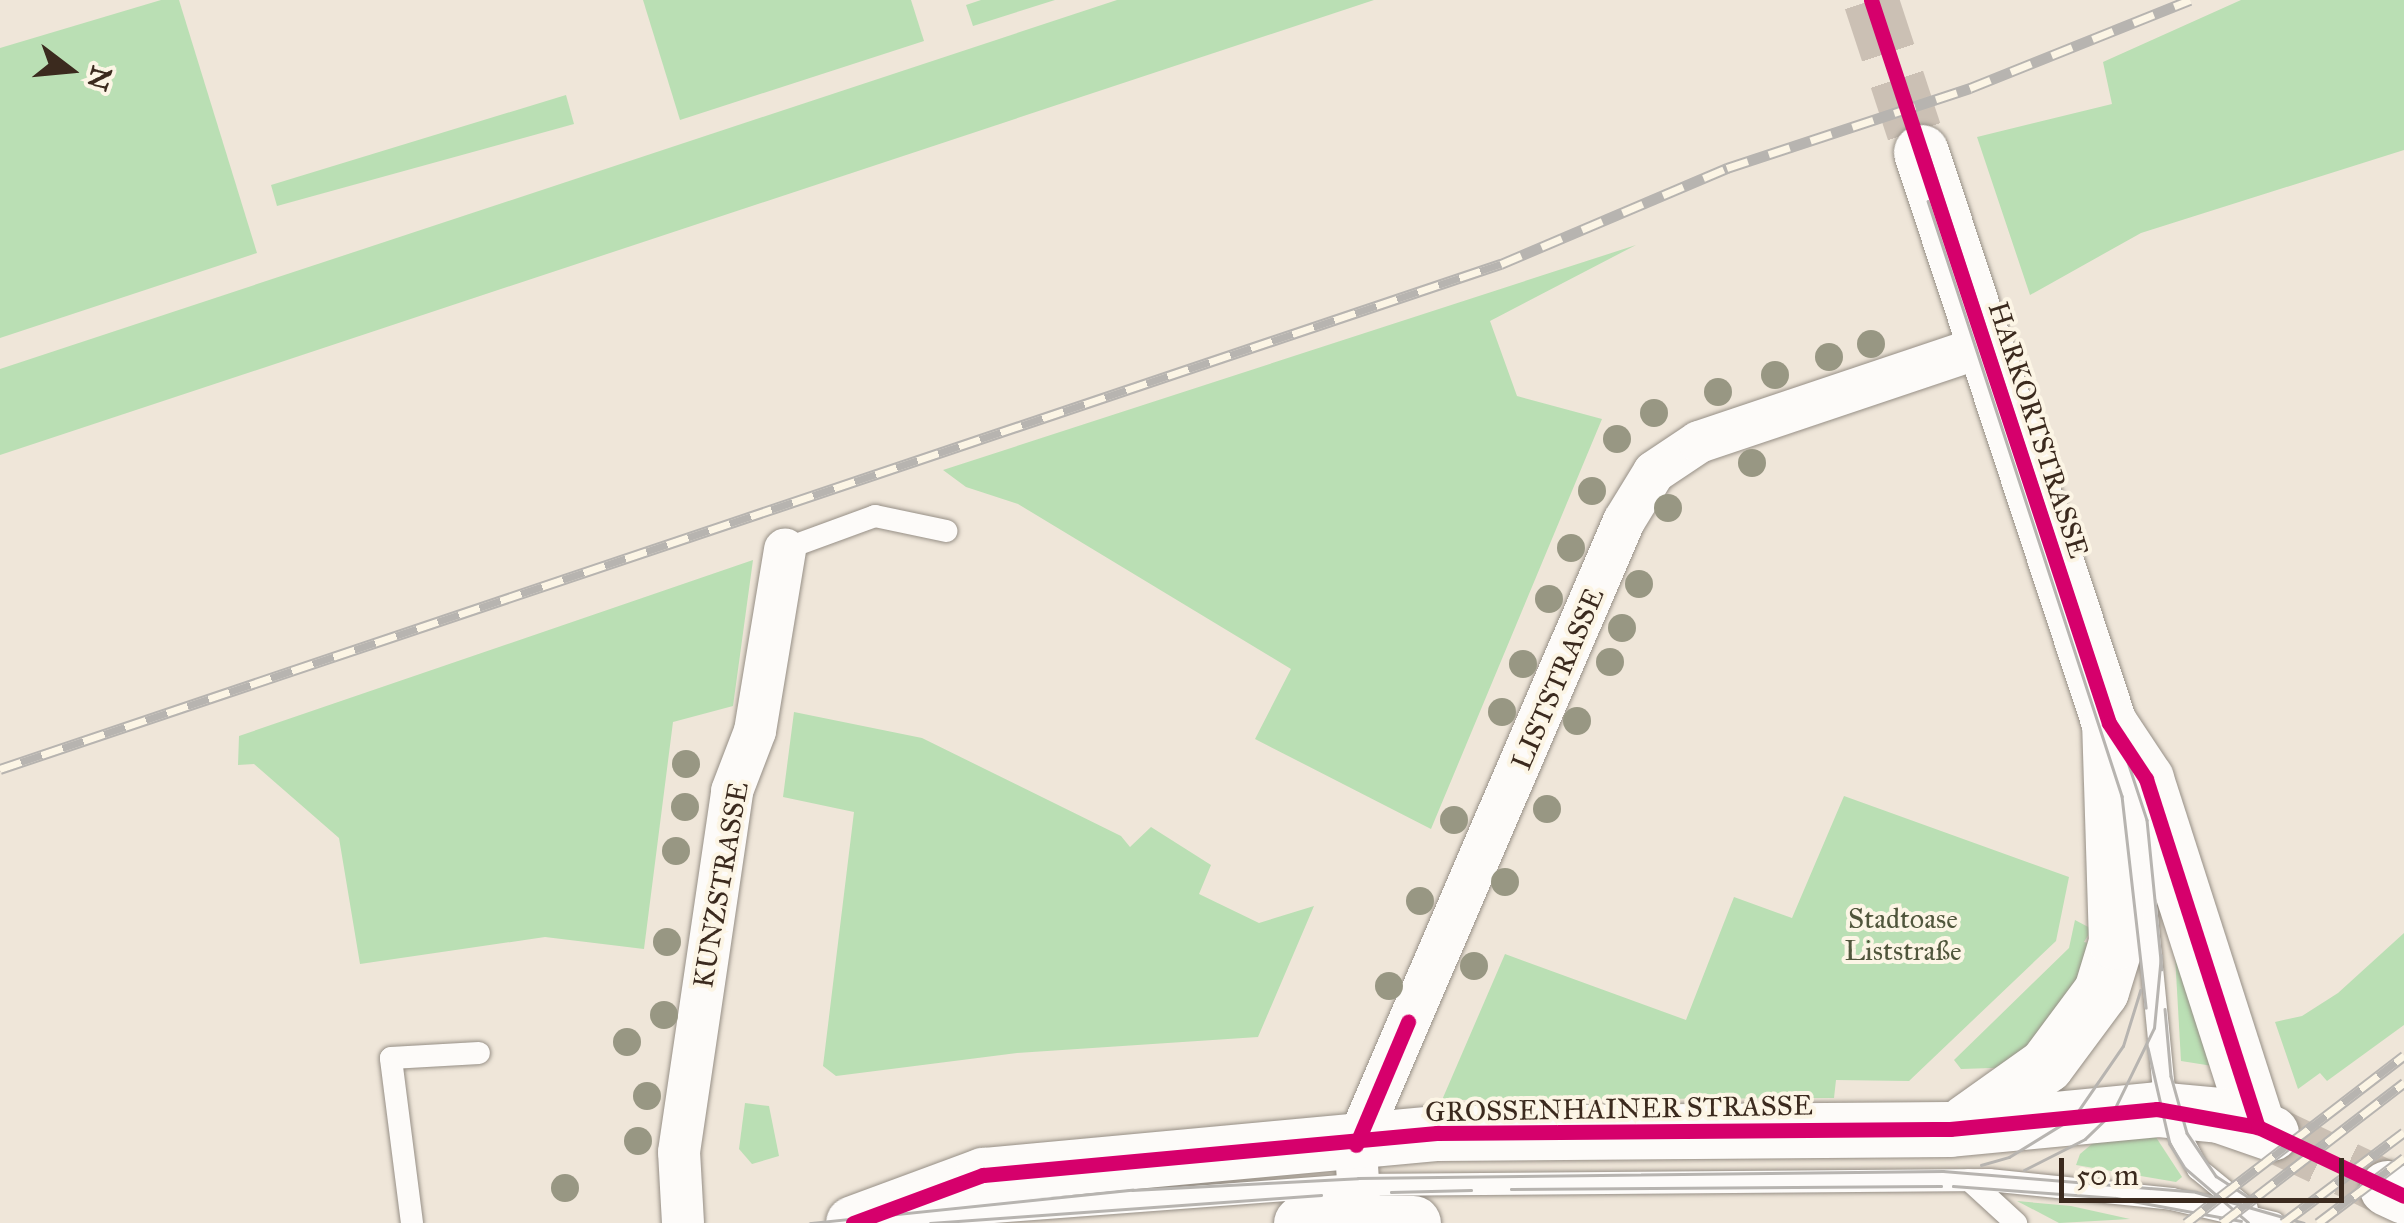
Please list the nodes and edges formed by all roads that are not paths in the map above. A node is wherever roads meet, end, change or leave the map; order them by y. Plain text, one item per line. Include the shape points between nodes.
1 (1920, 152) tunnel mouth
2 (1984, 346) junction
3 (946, 531) dead end
4 (785, 549) joint
5 (2109, 723) junction
6 (480, 1052) dead end
7 (2166, 1110) junction
8 (1950, 1129) junction
9 (1968, 1180) junction
10 (1372, 1193) edge
11 (2268, 1221) edge
12 (412, 1223) edge
13 (683, 1223) edge
14 (852, 1223) edge
15 (873, 1223) edge
16 (1301, 1223) edge
17 (2016, 1223) edge

1 - 2 street, HARKORTSTRASSE
2 - 5 street, HARKORTSTRASSE
2 - 10 street, LISTSTRASSE via 1699,442 1654,472 1624,521
3 - 4 lane via 874,516
4 - 13 street, KUNZSTRASSE via 755,731 732,790 679,1152
5 - 7 lane, HARKORTSTRASSE via 2138,828
5 - 7 street, GROSSENHAINER STRASSE via 2146,779 2264,1130
5 - 8 street via 2116,942 2101,991 2046,1066 1986,1113
6 - 12 lane via 391,1058
7 - 8 street, GROSSENHAINER STRASSE
7 - 11 lane, HARKORTSTRASSE via 2198,1168
8 - 10 street, GROSSENHAINER STRASSE via 1469,1132
9 - 10 lane, GROSSENHAINER STRASSE
9 - 11 lane, GROSSENHAINER STRASSE via 2172,1199
9 - 17 lane
10 - 14 street, GROSSENHAINER STRASSE via 983,1176
10 - 15 lane, GROSSENHAINER STRASSE
10 - 16 street, GROSSENHAINER STRASSE

